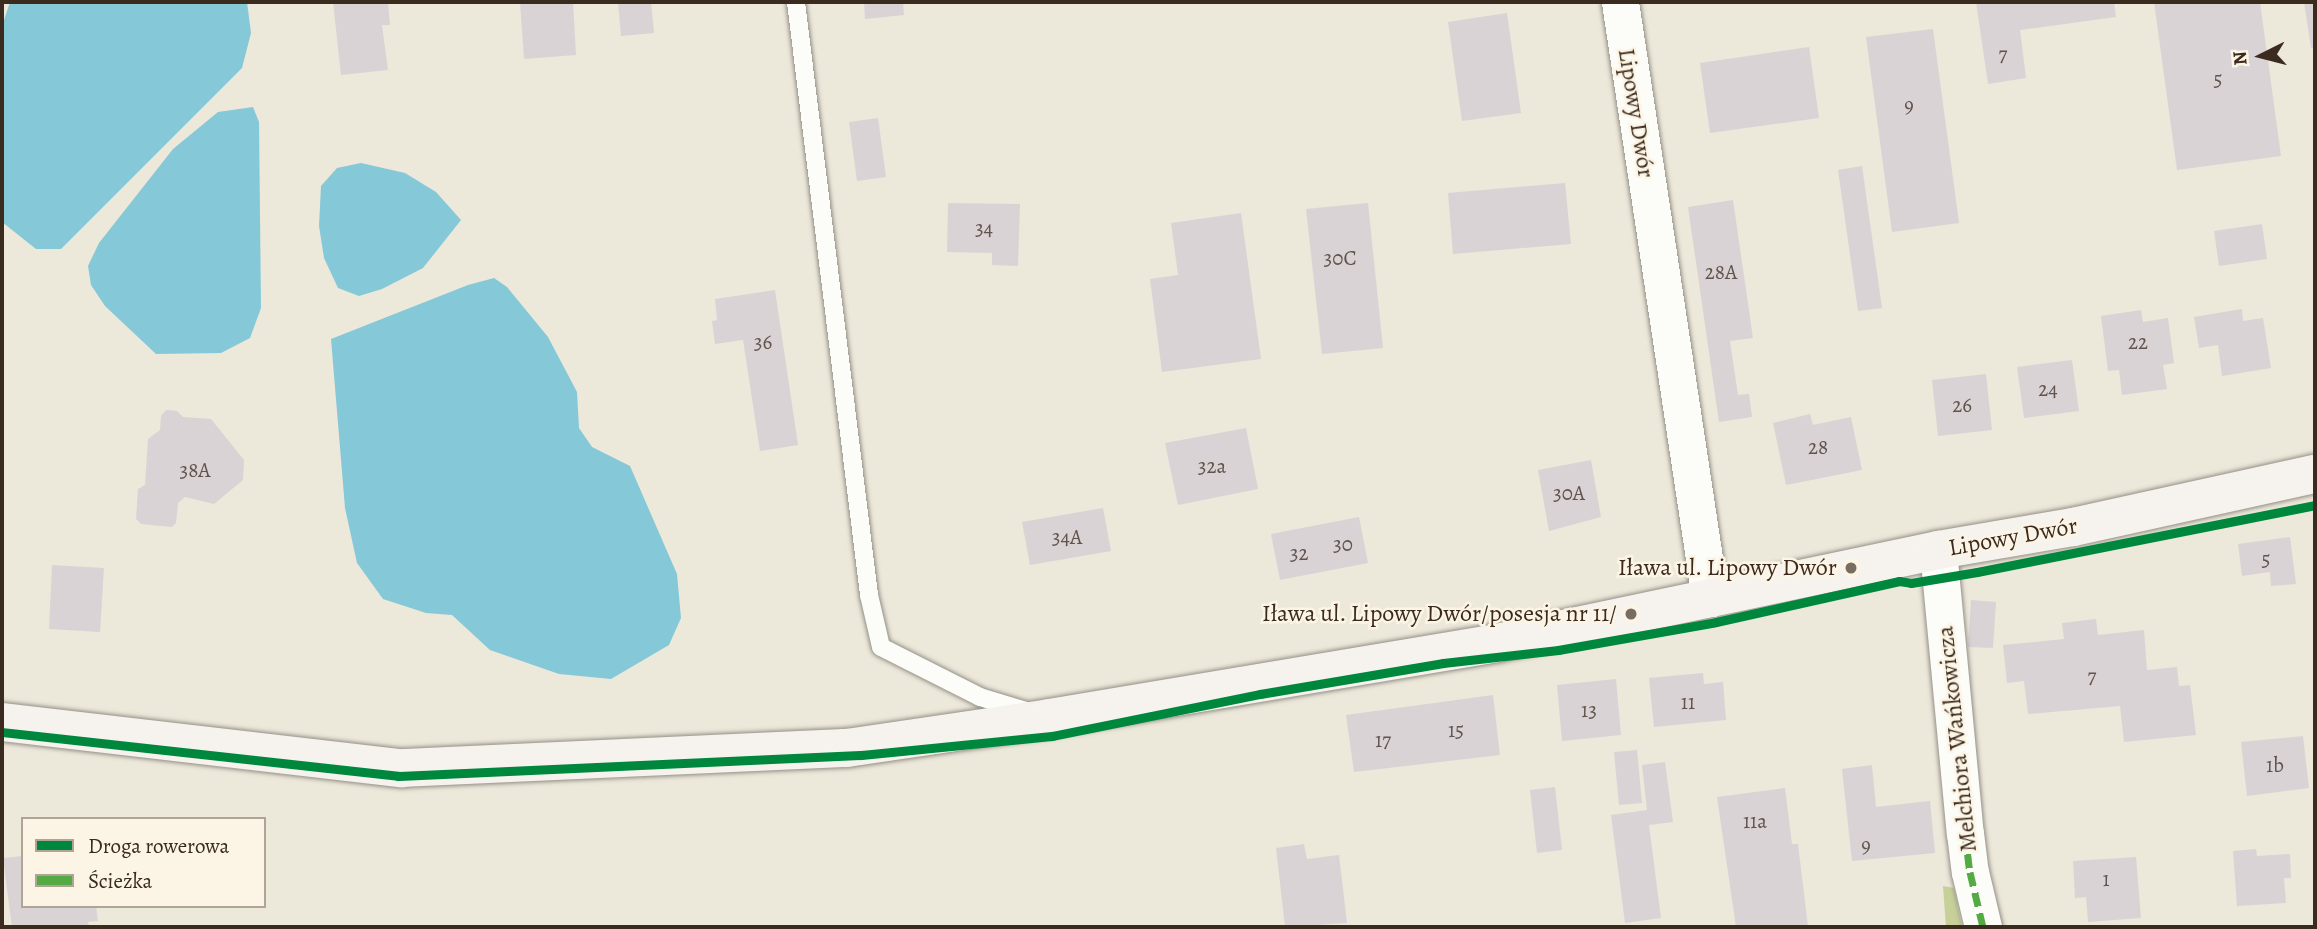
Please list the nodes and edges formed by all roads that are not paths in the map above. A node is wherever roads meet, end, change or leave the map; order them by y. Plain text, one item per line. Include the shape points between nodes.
1 (796, 2) edge
2 (1620, 2) edge
3 (2315, 474) edge
4 (1938, 550) junction
5 (1710, 598) junction
6 (1049, 718) junction
7 (2, 722) edge
8 (1983, 927) edge

1 - 6 lane via 869,595 881,647 980,696
2 - 5 street, Lipowy Dwór
3 - 4 street, Lipowy Dwór via 2073,527
4 - 5 street, Lipowy Dwór
4 - 8 street, Melchiora Wańkowicza via 1965,832
5 - 6 street, Lipowy Dwór via 1497,643
6 - 7 street, Lipowy Dwór via 847,748 402,768

